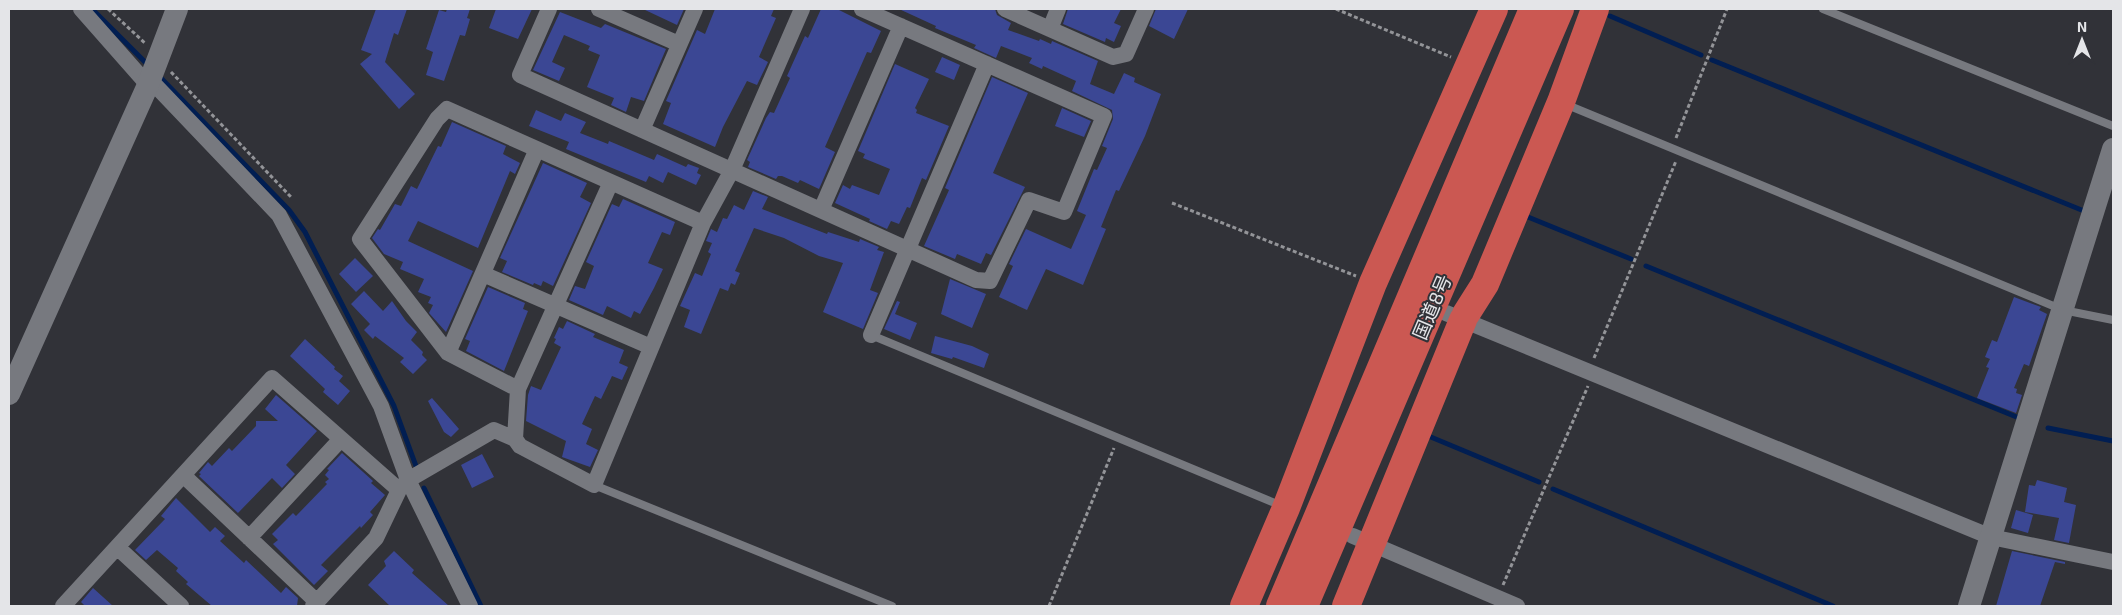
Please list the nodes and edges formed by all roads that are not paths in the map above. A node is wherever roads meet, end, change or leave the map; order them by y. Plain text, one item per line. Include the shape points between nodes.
1 (81, 9) edge
2 (177, 9) edge
3 (549, 9) edge
4 (599, 9) edge
5 (695, 9) edge
6 (802, 9) edge
7 (862, 9) edge
8 (1005, 9) edge
9 (1058, 9) edge
10 (1146, 9) edge
11 (1494, 9) edge
12 (1512, 9) edge
13 (1533, 9) edge
14 (1560, 9) edge
15 (1575, 9) edge
16 (1595, 9) edge
17 (1823, 9) edge
18 (901, 26) junction
19 (1050, 29) junction
20 (679, 44) junction
21 (987, 64) junction
22 (154, 70) junction
23 (1561, 102) junction
24 (2113, 126) edge
25 (642, 130) junction
26 (537, 149) junction
27 (2113, 149) edge
28 (732, 170) junction
29 (611, 182) junction
30 (821, 210) junction
31 (703, 224) junction
32 (909, 250) junction
33 (483, 274) junction
34 (556, 304) junction
35 (2063, 310) junction
36 (1458, 316) junction
37 (2113, 320) edge
38 (1357, 328) junction
39 (871, 335) joint
40 (651, 347) junction
41 (448, 353) junction
42 (518, 389) junction
43 (9, 394) edge
44 (342, 440) junction
45 (515, 440) junction
46 (183, 475) junction
47 (404, 485) junction
48 (594, 485) junction
49 (1294, 512) junction
50 (1991, 537) junction
51 (249, 538) junction
52 (1362, 539) junction
53 (117, 548) junction
54 (2113, 562) edge
55 (315, 604) edge
56 (63, 606) edge
57 (182, 606) edge
58 (470, 606) edge
59 (892, 606) edge
60 (1244, 606) edge
61 (1280, 606) edge
62 (1304, 606) edge
63 (1346, 606) edge
64 (1517, 606) edge
65 (1969, 606) edge

1 - 22 street
2 - 22 street
3 - 25 street via 520,75
4 - 20 street
5 - 20 street
6 - 28 street
7 - 18 street
8 - 19 street
9 - 19 street
10 - 19 street via 1126,54 1113,57
11 - 38 highway
12 - 38 highway via 1434,174 1375,311
13 - 61 highway, 国道8号
14 - 62 highway, 国道8号
15 - 36 highway
16 - 23 highway
17 - 24 lane
18 - 21 street
18 - 30 street
20 - 25 street
21 - 32 street
21 - 32 street via 1104,116 1068,204 1064,212 1028,200 990,281 976,280
22 - 43 street
22 - 47 street via 156,86 279,215 382,406
23 - 35 lane
23 - 36 highway via 1484,284
25 - 28 street
26 - 29 street
26 - 33 street
26 - 41 street via 447,109 437,119 360,239
27 - 35 street
28 - 30 street
28 - 31 street
29 - 31 street
29 - 34 street
30 - 32 street
31 - 40 street
32 - 39 street
33 - 34 street
33 - 41 street
34 - 40 street
34 - 42 street
35 - 37 lane
35 - 50 street
36 - 50 street
36 - 52 highway
38 - 49 highway
39 - 49 lane
40 - 48 street
41 - 42 street
42 - 45 street
44 - 46 street via 272,378
44 - 47 street
44 - 51 street
45 - 47 street via 494,430
45 - 48 street via 520,446
46 - 51 street
46 - 53 street
47 - 55 street via 376,538
47 - 58 street
48 - 59 lane
49 - 60 highway
50 - 54 street
50 - 65 street
51 - 55 street
52 - 63 highway
52 - 64 street
53 - 56 street
53 - 57 street

